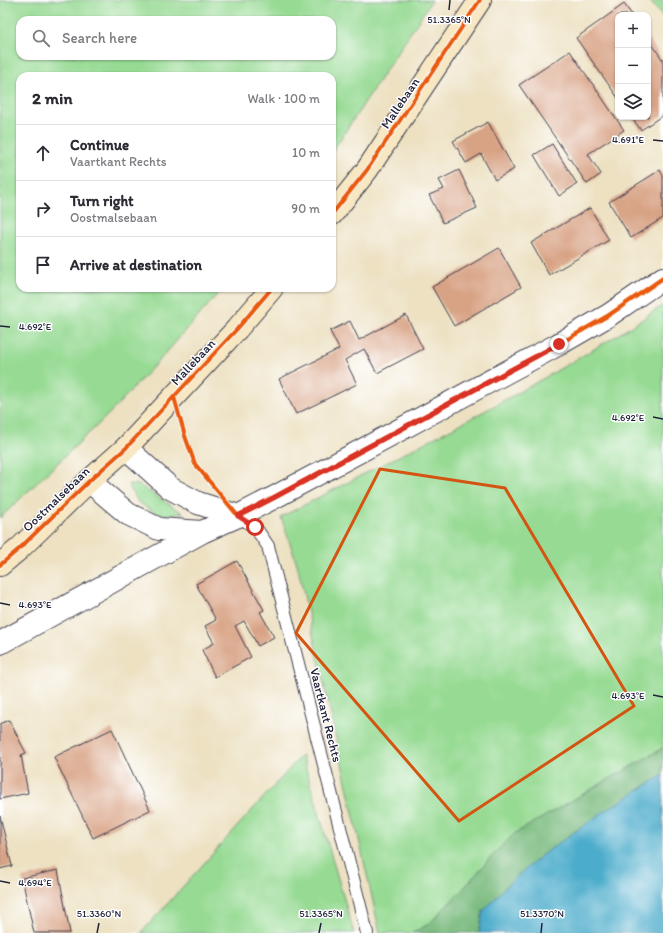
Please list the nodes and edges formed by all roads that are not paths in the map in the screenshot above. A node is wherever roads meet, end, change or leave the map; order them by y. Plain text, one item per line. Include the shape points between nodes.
1 (480, 0) edge
2 (336, 209) edge
3 (663, 278) edge
4 (269, 292) edge
5 (126, 448) junction
6 (90, 481) junction
7 (238, 516) junction
8 (202, 532) junction
9 (0, 565) edge
10 (0, 643) edge
11 (367, 933) edge

1 - 2 main road, Mallebaan via 367,170
3 - 7 street, Oostmalsebaan via 609,315 559,344
4 - 5 main road, Mallebaan
5 - 6 main road, Oostmalsebaan
5 - 7 street via 170,488 198,503
6 - 8 street, Oostmalsebaan via 128,514 159,529
6 - 9 main road, Oostmalsebaan
7 - 8 street, Oostmalsebaan
7 - 11 lane, Vaartkant Rechts via 255,527 268,546
8 - 10 street, Oostmalsebaan

